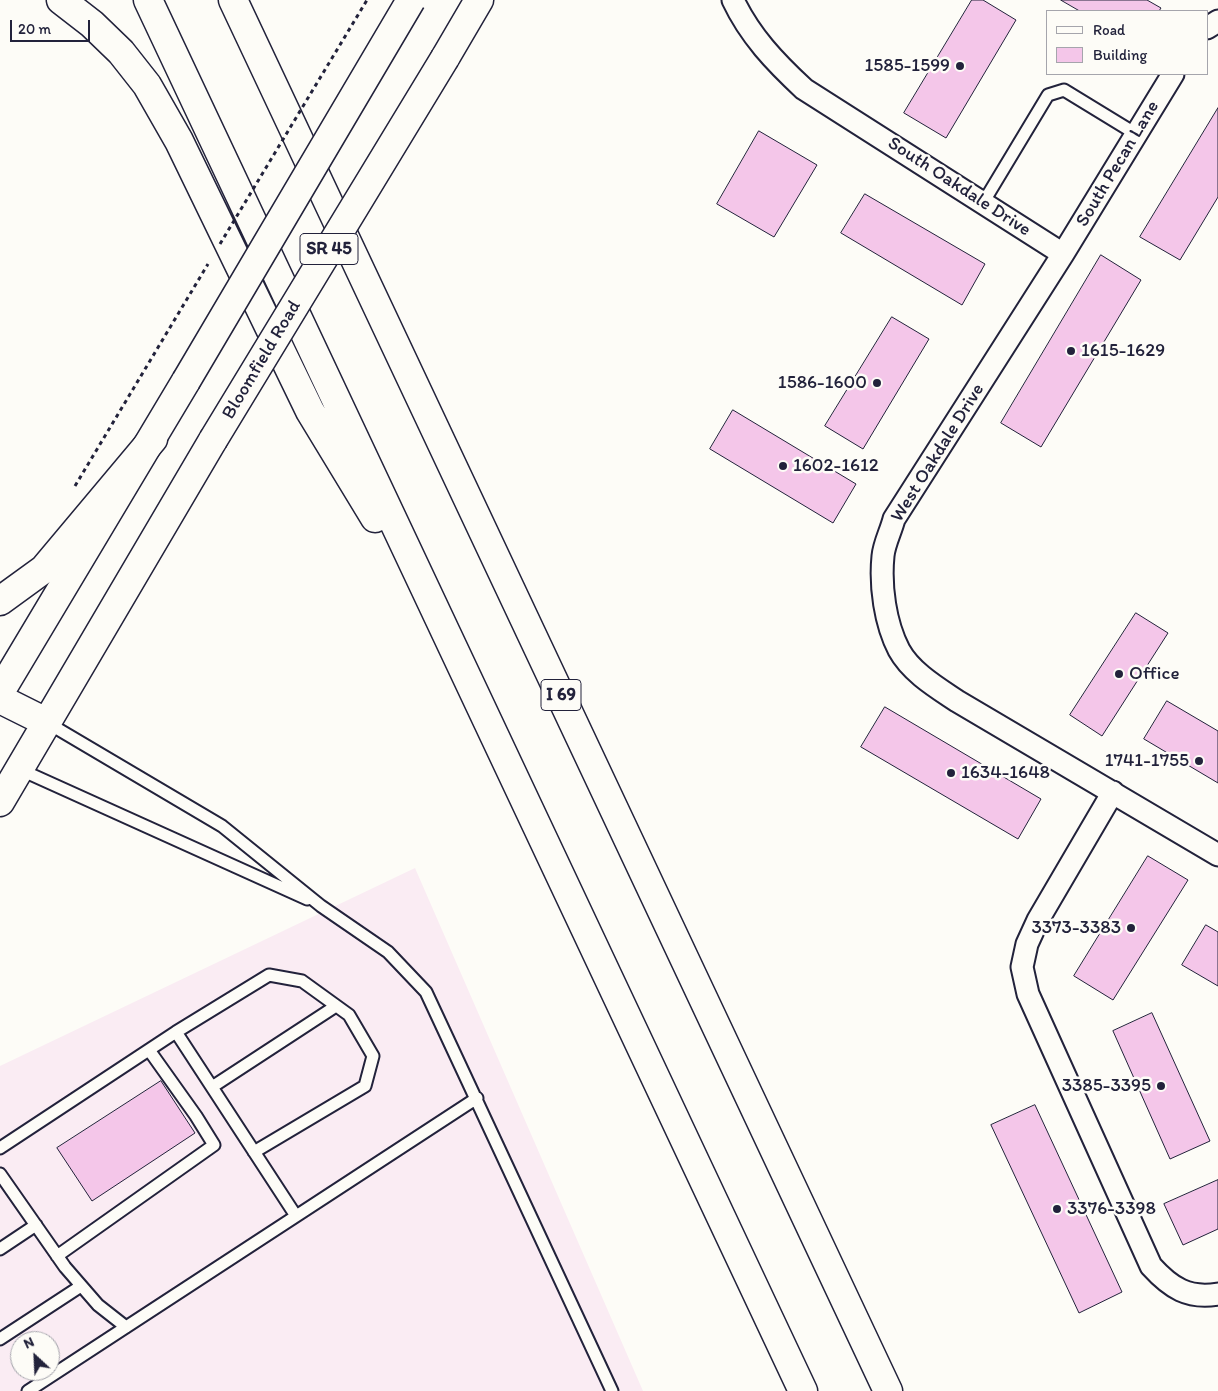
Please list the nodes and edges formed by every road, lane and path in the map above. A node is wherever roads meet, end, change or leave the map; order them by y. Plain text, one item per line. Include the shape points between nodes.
1 (61, 0) edge
2 (148, 0) edge
3 (233, 0) edge
4 (368, 0) edge
5 (411, 0) edge
6 (479, 0) edge
7 (733, 0) edge
8 (1172, 75) edge
9 (1136, 134) junction
10 (984, 203) junction
11 (215, 252) dead end
12 (1062, 254) junction
13 (210, 261) dead end
14 (153, 439) junction
15 (75, 487) dead end
16 (0, 601) edge
17 (453, 648) junction
18 (0, 692) edge
19 (0, 700) edge
20 (46, 722) junction
21 (9, 764) edge
22 (1113, 792) junction
23 (0, 802) edge
24 (1218, 855) edge
25 (321, 906) junction
26 (336, 1006) junction
27 (176, 1032) junction
28 (149, 1050) junction
29 (212, 1087) junction
30 (477, 1098) junction
31 (0, 1148) edge
32 (254, 1152) junction
33 (0, 1174) edge
34 (296, 1216) junction
35 (36, 1225) junction
36 (0, 1249) edge
37 (57, 1256) junction
38 (81, 1286) junction
39 (1218, 1294) edge
40 (126, 1327) junction
41 (0, 1339) edge
42 (28, 1391) edge
43 (612, 1391) edge
44 (803, 1391) edge
45 (888, 1391) edge

1 - 17 main road via 121,52 147,85 179,141 310,411
2 - 17 main road
3 - 45 main road, I 69
4 - 11 path, bridge
5 - 14 main road, bridge
6 - 20 main road, Bloomfield Road / SR 45, bridge
7 - 10 street, South Oakdale Drive via 744,23 772,59 804,89
8 - 9 street, South Pecan Lane
9 - 10 lane via 1064,90 1048,95
9 - 12 street, South Pecan Lane
10 - 12 street, South Oakdale Drive
12 - 22 street, West Oakdale Drive via 894,519 883,554 882,583 888,618 900,651 926,680 956,701
13 - 15 path
14 - 16 main road via 44,570
14 - 18 main road
17 - 44 main road
19 - 20 main road
20 - 21 main road, SR 45
20 - 25 lane via 222,826
21 - 23 main road, SR 45
21 - 25 lane
22 - 24 street, West Oakdale Drive
22 - 39 street via 1038,920 1026,944 1022,967 1028,994 1151,1266 1164,1281 1182,1291 1201,1296
25 - 30 lane via 388,952 426,992
26 - 27 lane via 302,981 269,975
26 - 29 lane
26 - 32 lane via 350,1015 373,1056 365,1086
27 - 28 lane
27 - 29 lane
28 - 31 lane
28 - 37 lane via 214,1145
29 - 32 lane
30 - 34 lane
30 - 43 lane
32 - 34 lane
33 - 35 lane
34 - 40 lane
35 - 36 lane
35 - 37 lane
37 - 38 lane
38 - 40 lane via 98,1305
38 - 41 lane
40 - 42 lane

